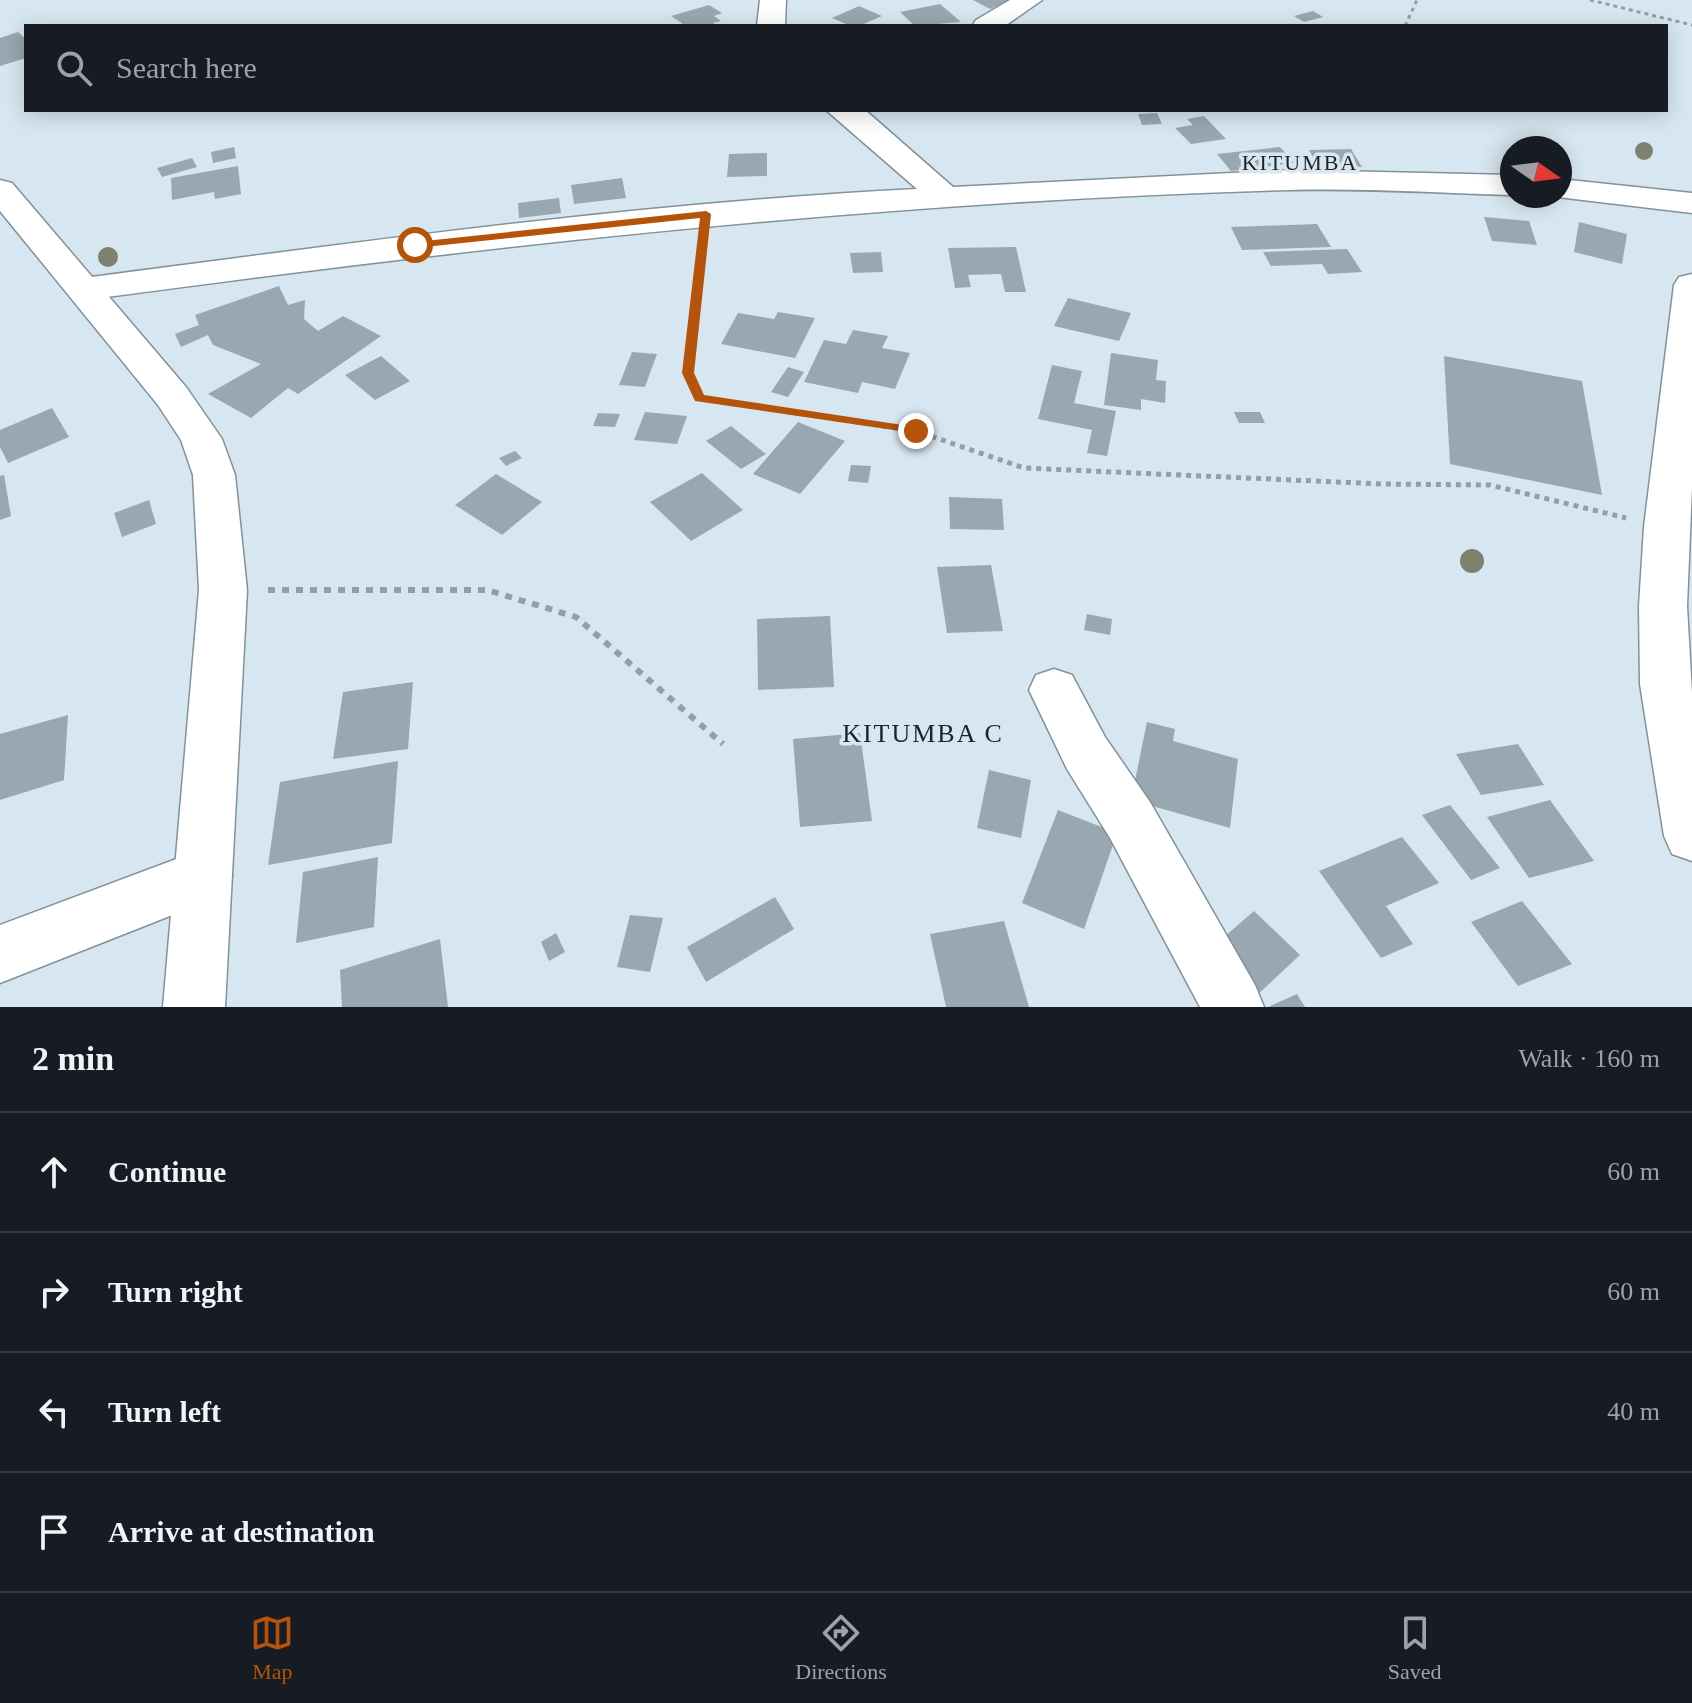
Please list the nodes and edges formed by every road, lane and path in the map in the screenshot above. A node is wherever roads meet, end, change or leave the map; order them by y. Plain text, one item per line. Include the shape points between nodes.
1 (773, 0) edge
2 (1029, 0) edge
3 (1417, 0) edge
4 (1590, 0) edge
5 (771, 24) edge
6 (989, 24) edge
7 (1406, 24) edge
8 (1692, 25) edge
9 (851, 112) edge
10 (1500, 185) edge
11 (0, 190) edge
12 (1572, 190) edge
13 (947, 199) junction
14 (1692, 203) edge
15 (706, 214) junction
16 (1692, 285) edge
17 (84, 289) junction
18 (1683, 466) edge
19 (1666, 527) junction
20 (223, 590) junction
21 (1054, 690) dead end
22 (723, 744) dead end
23 (1692, 836) edge
24 (203, 876) junction
25 (0, 954) edge
26 (194, 1007) edge
27 (1233, 1007) edge

1 - 5 street
2 - 6 street
3 - 7 path
4 - 8 path
9 - 13 street
10 - 13 street via 1291,180
11 - 17 street
12 - 14 street
13 - 15 street
15 - 17 street via 415,245
15 - 19 path via 688,373 699,398 916,431 1024,468 1490,485
16 - 18 street
17 - 20 street via 201,439 214,475
18 - 19 street
19 - 23 street via 1665,684
20 - 22 path via 487,590 538,604 576,617
20 - 24 street
21 - 27 street
24 - 25 street
24 - 26 street

